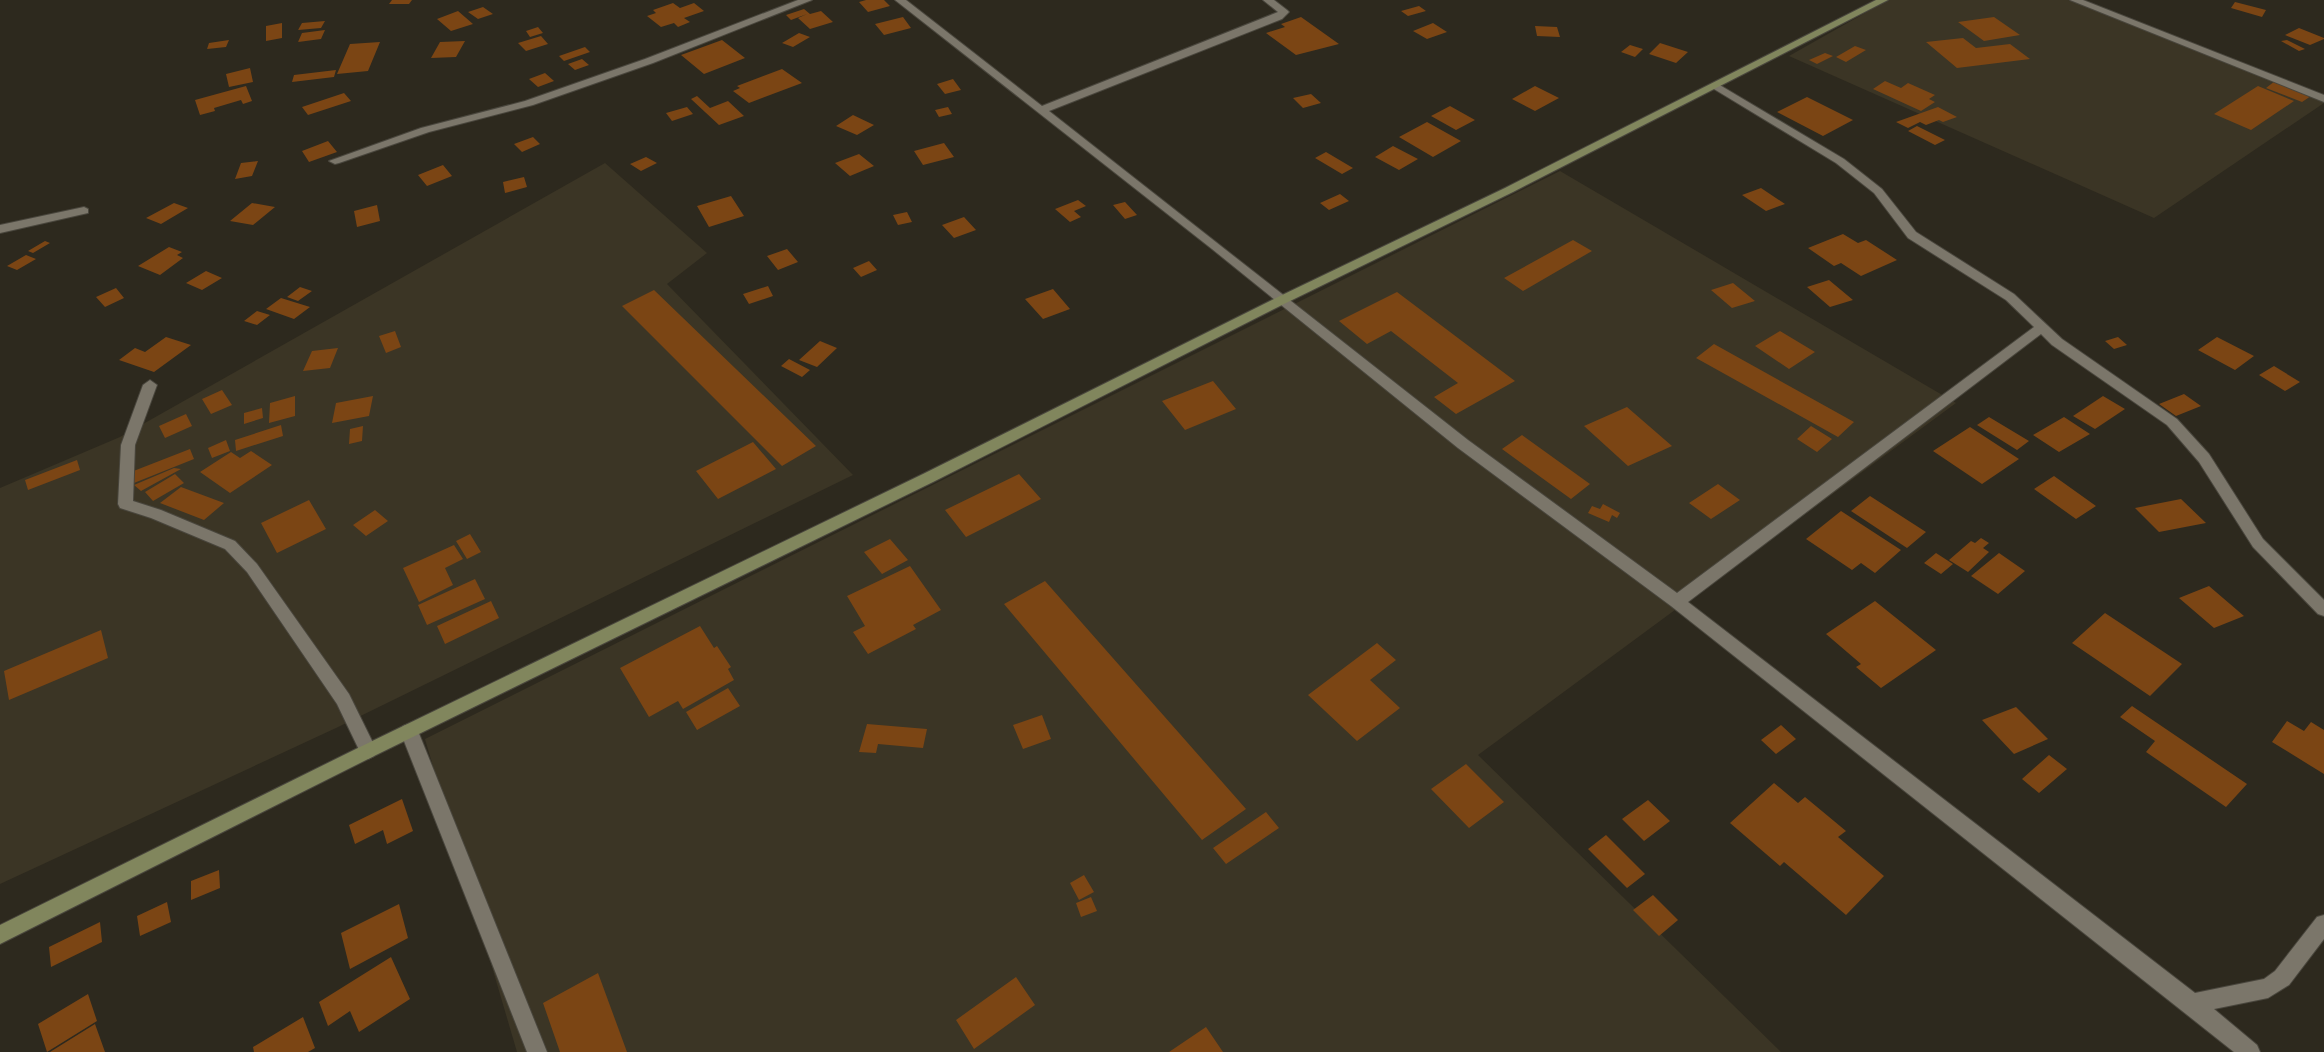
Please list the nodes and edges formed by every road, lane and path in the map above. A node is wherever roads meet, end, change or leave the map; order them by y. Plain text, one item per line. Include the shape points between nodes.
1 (807, 0) edge
2 (900, 0) edge
3 (1268, 0) edge
4 (1883, 0) edge
5 (2075, 0) edge
6 (1714, 86) junction
7 (2324, 99) edge
8 (1041, 110) junction
9 (335, 161) dead end
10 (84, 211) dead end
11 (0, 229) edge
12 (1282, 300) junction
13 (2041, 328) junction
14 (150, 385) dead end
15 (1677, 602) junction
16 (2324, 610) edge
17 (409, 731) junction
18 (368, 751) junction
19 (2324, 924) edge
20 (0, 935) edge
21 (2192, 1004) junction
22 (537, 1052) edge
23 (2250, 1052) edge

1 - 9 street via 529,103 425,130
2 - 8 street
3 - 8 street via 1284,12 1279,17
4 - 6 main road
5 - 7 street
6 - 12 main road
6 - 13 street via 1840,161 1878,191 1912,235 2010,297
8 - 12 street
10 - 11 street
12 - 15 street via 1464,444
12 - 17 main road
13 - 15 street
13 - 16 street via 2172,422 2204,458 2258,543
14 - 18 street via 128,445 125,504 230,545 252,568 343,699
15 - 21 street
17 - 18 main road
17 - 22 street
18 - 20 main road
19 - 21 street via 2282,978 2268,988
21 - 23 street

